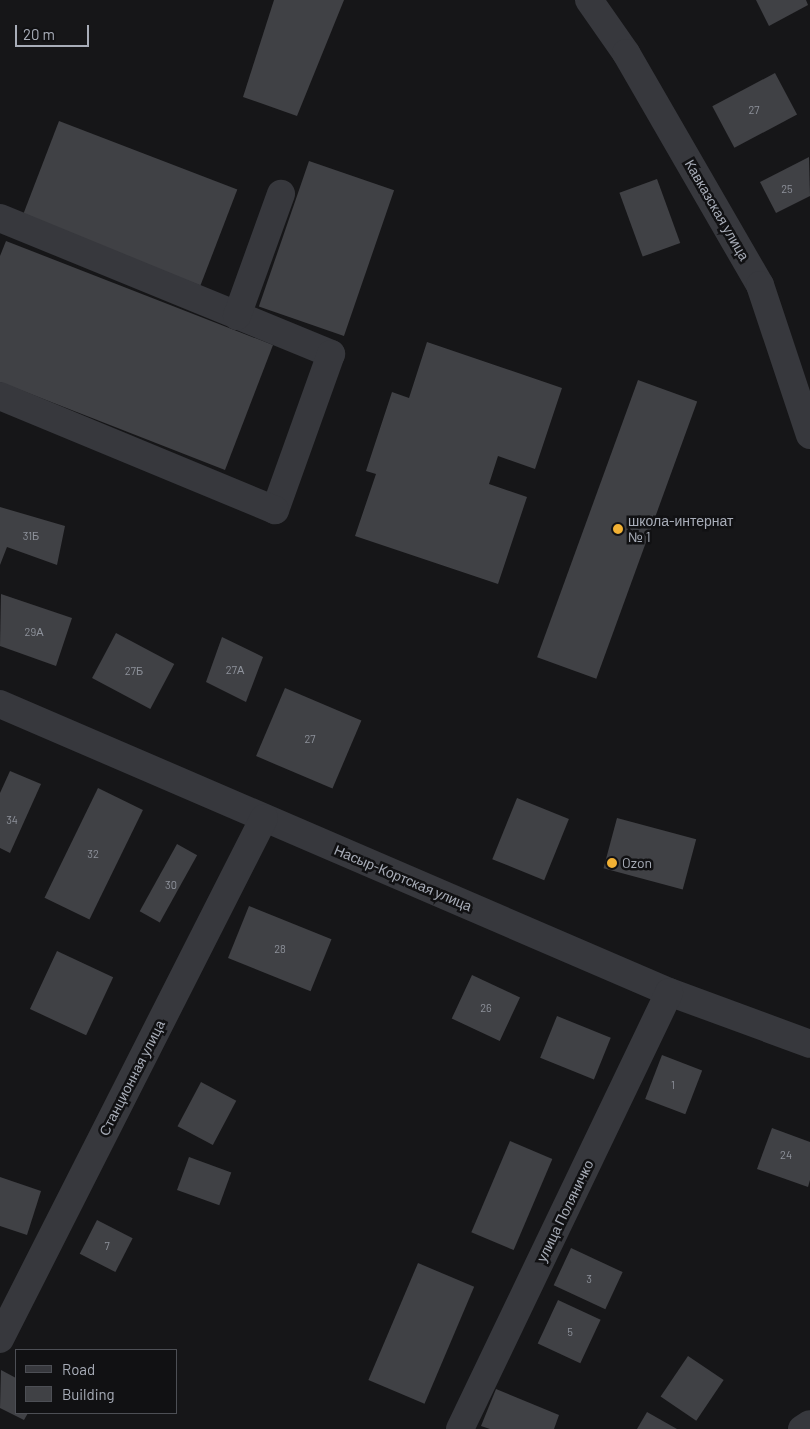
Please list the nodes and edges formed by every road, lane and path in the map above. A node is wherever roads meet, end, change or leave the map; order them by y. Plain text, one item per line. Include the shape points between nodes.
1 (589, 0) edge
2 (280, 194) dead end
3 (0, 218) edge
4 (237, 316) junction
5 (0, 396) edge
6 (810, 435) edge
7 (0, 704) edge
8 (264, 818) junction
9 (669, 992) junction
10 (810, 1044) edge
11 (0, 1339) edge
12 (810, 1424) edge
13 (460, 1429) edge
14 (802, 1429) edge

1 - 6 street, Кавказская улица via 626,52 760,284
2 - 4 street
3 - 4 street
4 - 5 street via 331,354 275,510
7 - 8 street, Насыр-Кортская улица
8 - 9 street, Насыр-Кортская улица
8 - 11 street, Станционная улица
9 - 10 street, Насыр-Кортская улица
9 - 13 street, улица Поляничко
12 - 14 street

